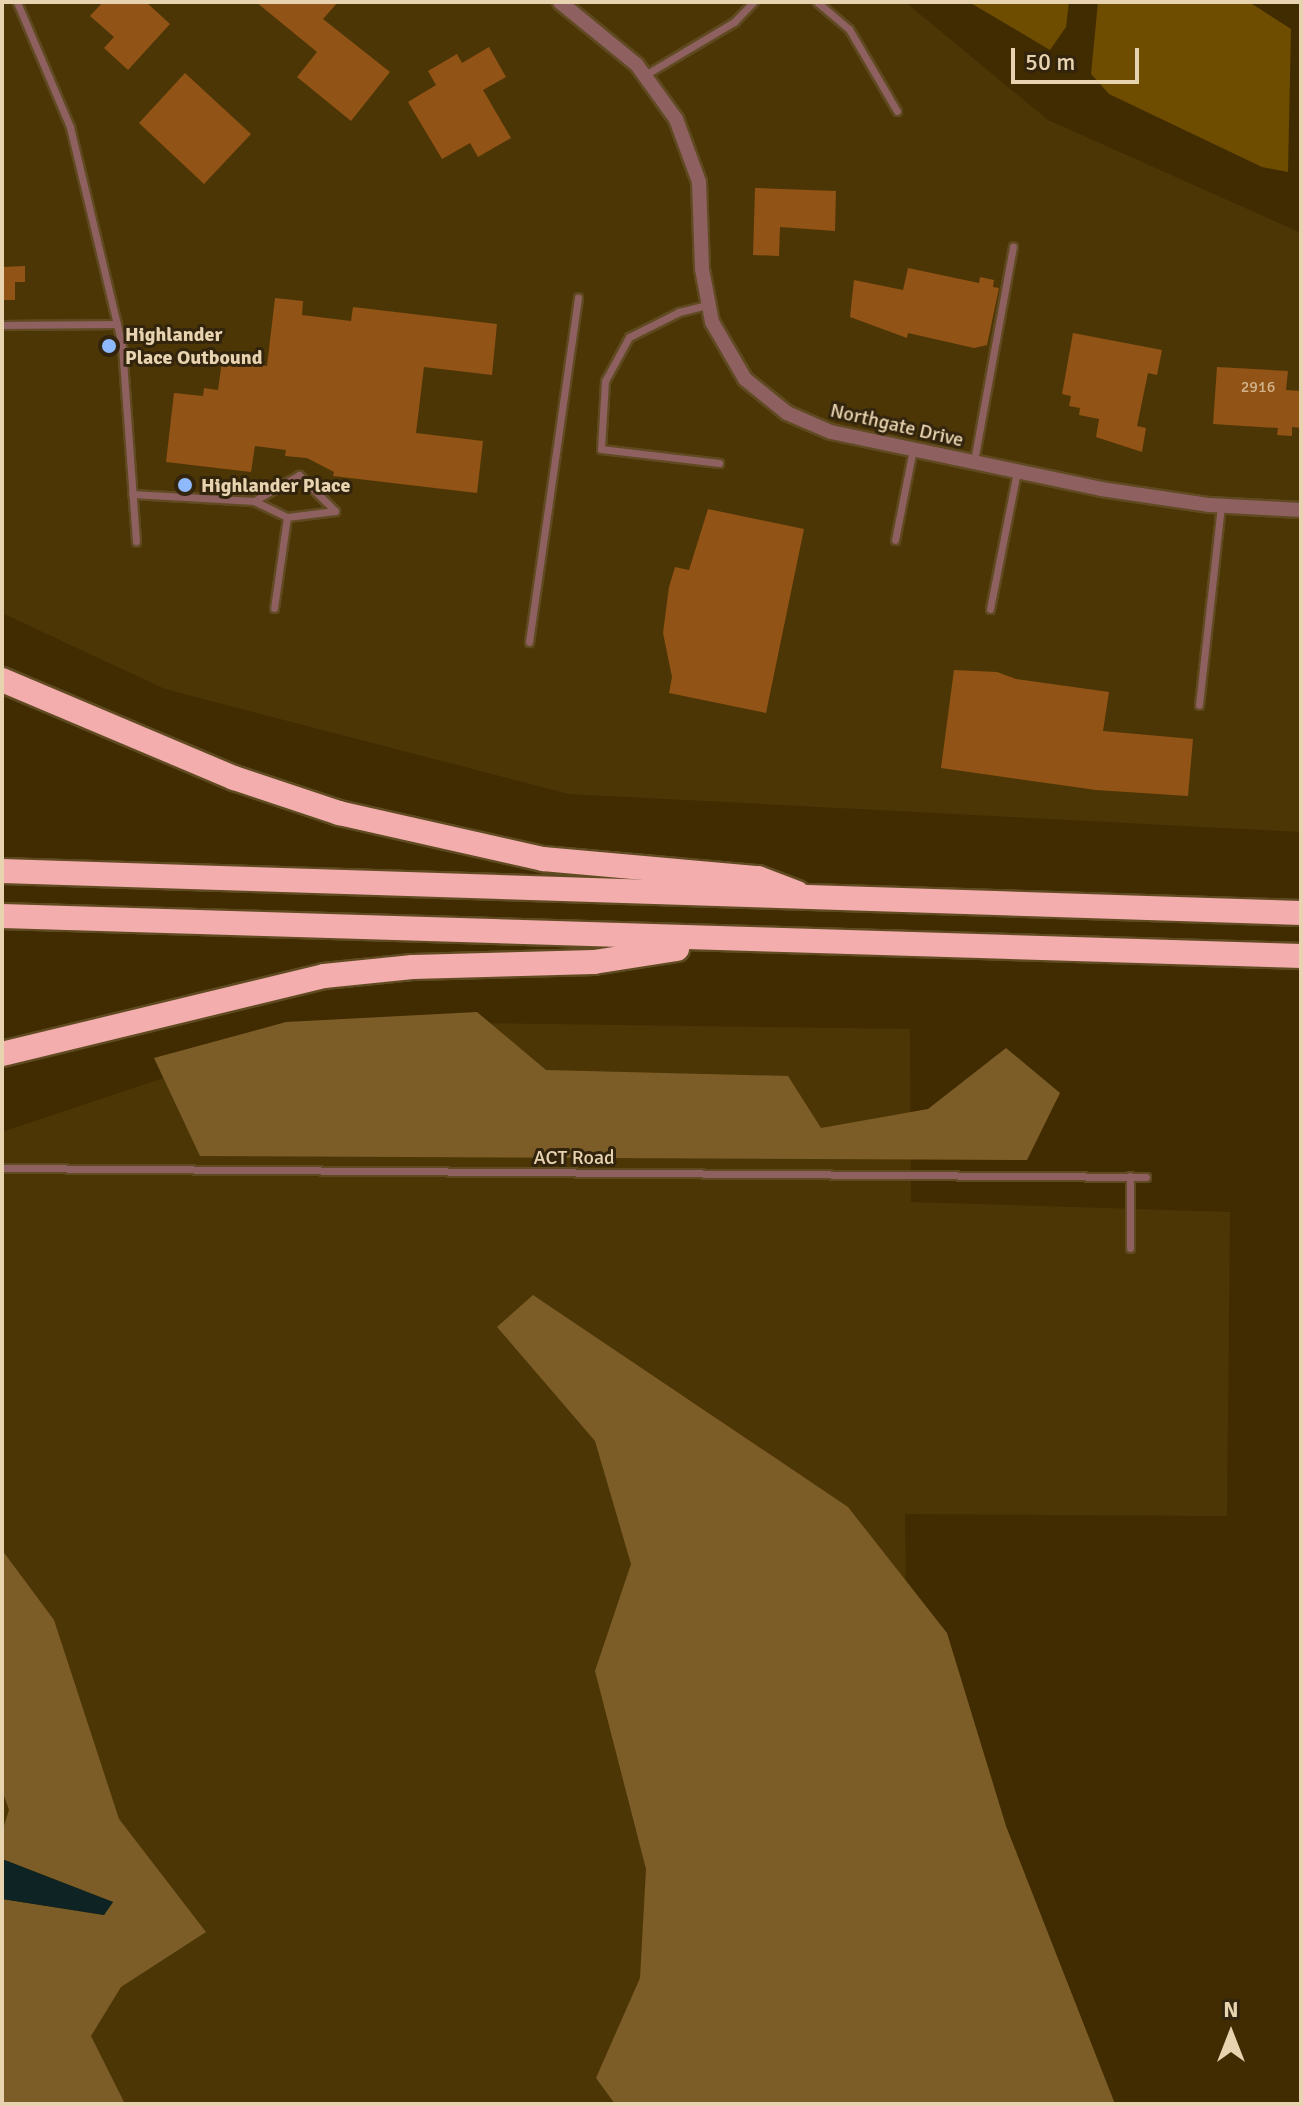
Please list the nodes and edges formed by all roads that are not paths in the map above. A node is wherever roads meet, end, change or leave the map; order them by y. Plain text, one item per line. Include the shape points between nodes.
1 (17, 2) edge
2 (560, 2) edge
3 (753, 2) edge
4 (817, 2) edge
5 (645, 75) junction
6 (897, 111) dead end
7 (1013, 247) dead end
8 (578, 297) dead end
9 (707, 305) junction
10 (117, 324) junction
11 (2, 325) edge
12 (913, 449) junction
13 (973, 462) junction
14 (719, 463) dead end
15 (1017, 471) junction
16 (132, 494) junction
17 (254, 501) junction
18 (1221, 505) junction
19 (1301, 510) edge
20 (287, 517) junction
21 (895, 540) dead end
22 (136, 541) dead end
23 (274, 608) dead end
24 (990, 609) dead end
25 (529, 642) dead end
26 (2, 680) edge
27 (1199, 705) dead end
28 (2, 871) edge
29 (818, 900) junction
30 (1301, 913) edge
31 (2, 916) edge
32 (733, 940) junction
33 (1301, 956) edge
34 (2, 1054) edge
35 (2, 1168) edge
36 (1130, 1176) junction
37 (1146, 1177) dead end
38 (1130, 1248) dead end

1 - 10 lane via 70,127
2 - 5 street, Northgate Drive
3 - 5 lane via 724,29
4 - 6 lane via 849,29
5 - 9 street, Northgate Drive via 676,119 699,182
7 - 13 lane
8 - 25 lane
9 - 12 street, Northgate Drive via 736,367 787,413 831,432
9 - 14 lane via 679,312 629,337 605,381 601,449
10 - 11 lane
10 - 16 lane
12 - 13 street, Northgate Drive
12 - 21 lane
13 - 15 street, Northgate Drive
15 - 18 street, Northgate Drive
15 - 24 lane
16 - 17 lane
16 - 22 lane
17 - 20 lane
17 - 20 lane via 299,475 335,511
18 - 19 street, Northgate Drive
18 - 27 lane
20 - 23 lane
26 - 29 highway via 234,778 339,813 543,859 758,878
28 - 29 highway
29 - 30 highway
31 - 32 highway
32 - 33 highway
32 - 34 highway via 594,962 413,967 324,976
35 - 36 lane, ACT Road
36 - 37 lane, ACT Road
36 - 38 lane

